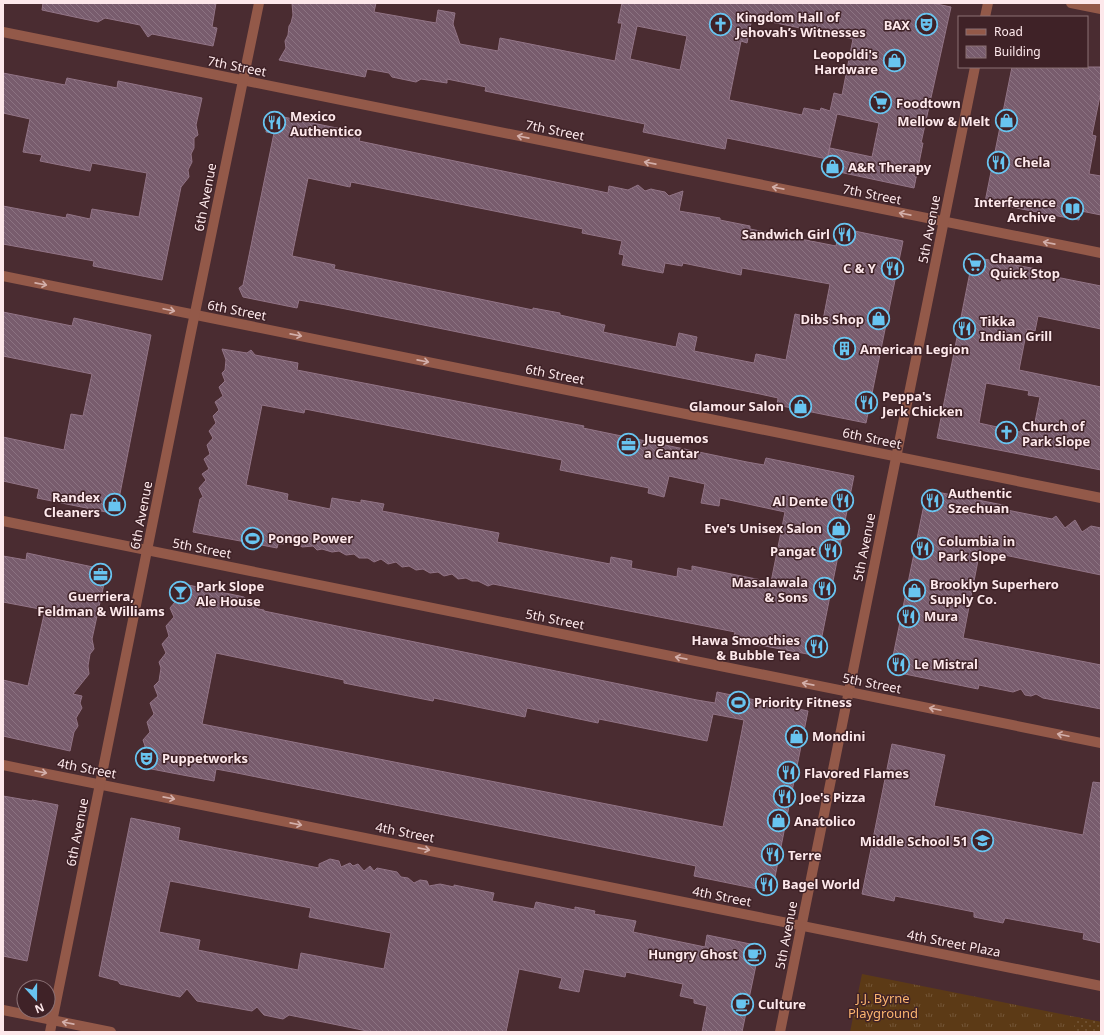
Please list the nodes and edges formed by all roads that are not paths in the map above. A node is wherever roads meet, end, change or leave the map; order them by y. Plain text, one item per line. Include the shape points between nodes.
1 (259, 3) edge
2 (988, 3) edge
3 (1071, 3) edge
4 (1101, 9) edge
5 (985, 16) edge
6 (3, 32) edge
7 (975, 68) edge
8 (242, 80) junction
9 (944, 221) junction
10 (1101, 253) edge
11 (3, 276) edge
12 (195, 315) junction
13 (896, 457) junction
14 (1101, 498) edge
15 (3, 521) edge
16 (147, 550) junction
17 (848, 692) junction
18 (1101, 743) edge
19 (3, 765) edge
20 (100, 784) junction
21 (802, 925) junction
22 (1101, 986) edge
23 (3, 1010) edge
24 (53, 1020) junction
25 (50, 1032) edge
26 (111, 1032) edge
27 (780, 1032) edge

1 - 8 street, 6th Avenue
2 - 5 street
3 - 4 street
6 - 8 street, 7th Street
7 - 9 street, 5th Avenue
9 -> 8 street, 7th Street
8 - 12 street, 6th Avenue
10 -> 9 street, 7th Street
9 - 13 street, 5th Avenue
11 -> 12 street, 6th Street
12 -> 13 street, 6th Street
12 - 16 street, 6th Avenue
13 - 14 street, 6th Street
13 - 17 street, 5th Avenue
15 - 16 street, 5th Street
17 -> 16 street, 5th Street
16 - 20 street, 6th Avenue
18 -> 17 street, 5th Street
17 - 21 street, 5th Avenue
19 -> 20 street, 4th Street
20 -> 21 street, 4th Street
20 - 24 street, 6th Avenue
21 - 22 street, 4th Street Plaza
21 - 27 street, 5th Avenue
23 - 24 street
24 - 25 street, 6th Avenue
26 -> 24 street

